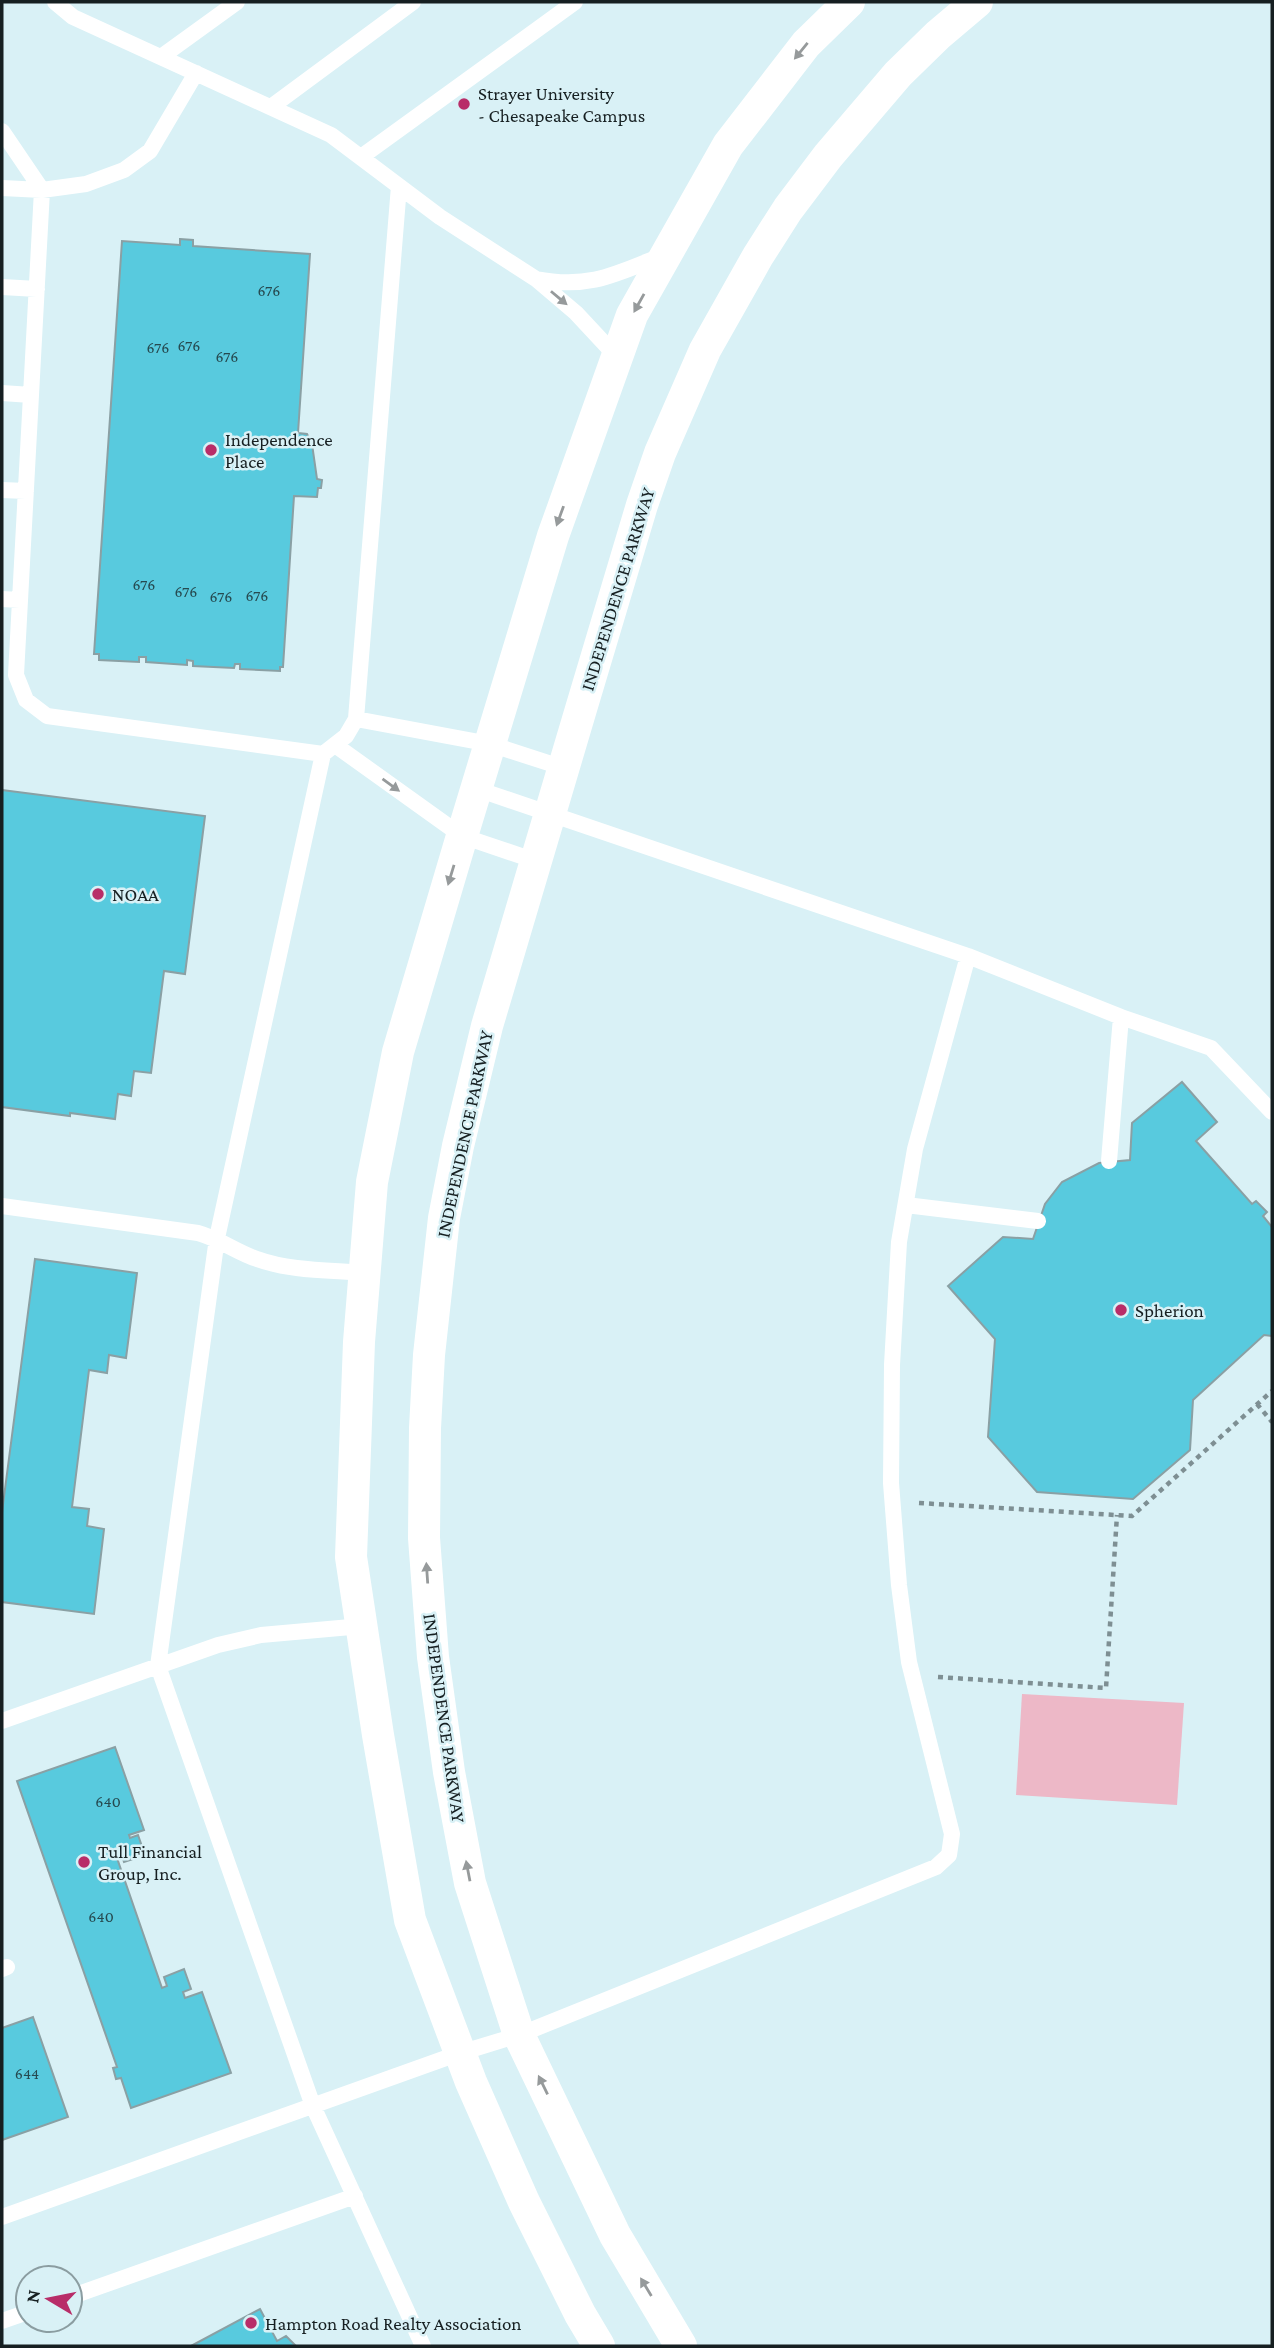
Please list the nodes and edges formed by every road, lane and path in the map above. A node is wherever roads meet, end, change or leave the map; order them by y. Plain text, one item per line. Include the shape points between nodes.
1 (55, 2) edge
2 (237, 2) edge
3 (413, 2) edge
4 (575, 2) edge
5 (849, 2) edge
6 (977, 2) edge
7 (161, 57) junction
8 (195, 73) junction
9 (271, 107) junction
10 (2, 131) edge
11 (362, 157) junction
12 (399, 186) junction
13 (2, 188) edge
14 (42, 190) junction
15 (667, 254) junction
16 (536, 279) junction
17 (2, 287) edge
18 (37, 289) junction
19 (617, 357) junction
20 (2, 393) edge
21 (31, 395) junction
22 (2, 490) edge
23 (26, 491) junction
24 (2, 599) edge
25 (20, 600) junction
26 (356, 719) junction
27 (490, 744) junction
28 (329, 749) junction
29 (564, 768) junction
30 (477, 789) junction
31 (550, 812) junction
32 (463, 836) junction
33 (536, 861) junction
34 (968, 956) junction
35 (1121, 1017) junction
36 (1272, 1112) edge
37 (1108, 1161) dead end
38 (906, 1205) junction
39 (2, 1206) edge
40 (1038, 1221) dead end
41 (217, 1238) junction
42 (365, 1273) junction
43 (1272, 1391) edge
44 (1257, 1404) junction
45 (1272, 1422) edge
46 (892, 1501) junction
47 (1117, 1516) junction
48 (362, 1626) junction
49 (158, 1666) junction
50 (913, 1675) junction
51 (2, 1721) edge
52 (519, 2035) junction
53 (460, 2053) junction
54 (313, 2106) junction
55 (355, 2196) junction
56 (2, 2217) edge
57 (84, 2292) edge
58 (423, 2346) edge
59 (599, 2346) edge
60 (681, 2346) edge

1 - 7 lane via 73,17
2 - 7 lane
3 - 9 lane
4 - 11 lane
5 -> 15 street via 806,44 728,145
6 - 29 street, INDEPENDENCE PARKWAY via 898,74 828,156 788,209 705,350 642,506
7 - 8 lane
8 - 9 lane
8 - 14 lane via 150,151 124,170 86,184
9 - 11 lane via 331,135
10 - 14 lane
11 - 12 lane
12 - 16 lane
12 - 26 lane
13 - 14 lane
14 - 18 lane
15 - 16 lane via 593,281
15 -> 19 street via 632,316
16 -> 19 lane
17 - 18 lane
18 - 21 lane
19 -> 27 street via 553,536
20 - 21 lane
21 - 23 lane
22 - 23 lane
23 - 25 lane
24 - 25 lane
25 - 28 lane via 16,675 26,701 47,716
26 - 27 lane
26 - 28 lane via 346,736
27 - 29 lane
27 - 30 street
28 -> 32 lane
28 - 41 lane
29 - 31 street, INDEPENDENCE PARKWAY
30 - 31 lane
30 - 32 street
31 - 33 street, INDEPENDENCE PARKWAY
31 - 34 lane
32 - 33 lane
32 -> 42 street via 398,1052 372,1182
52 -> 33 street, INDEPENDENCE PARKWAY via 470,1883 449,1772 424,1538 425,1428 444,1218 458,1146 487,1026
34 - 35 lane
34 - 38 lane via 915,1149
35 - 36 lane via 1211,1048
35 - 37 lane
38 - 40 lane
38 - 46 lane via 899,1242 892,1365
39 - 41 lane
41 - 42 lane via 277,1265
41 - 49 lane
42 - 48 street via 351,1557
43 - 44 path
44 - 45 path
44 - 47 path via 1132,1516
46 - 47 path
46 - 50 lane
47 - 50 path via 1106,1688
48 - 49 lane via 261,1635
48 - 53 street via 410,1920
49 - 51 lane
49 - 54 lane
50 - 52 lane via 952,1834 949,1855 936,1867
52 - 53 lane
60 -> 52 street, INDEPENDENCE PARKWAY via 615,2235
53 - 54 lane
53 - 59 street via 524,2202
54 - 55 lane
54 - 56 lane
55 - 57 lane
55 - 58 lane

